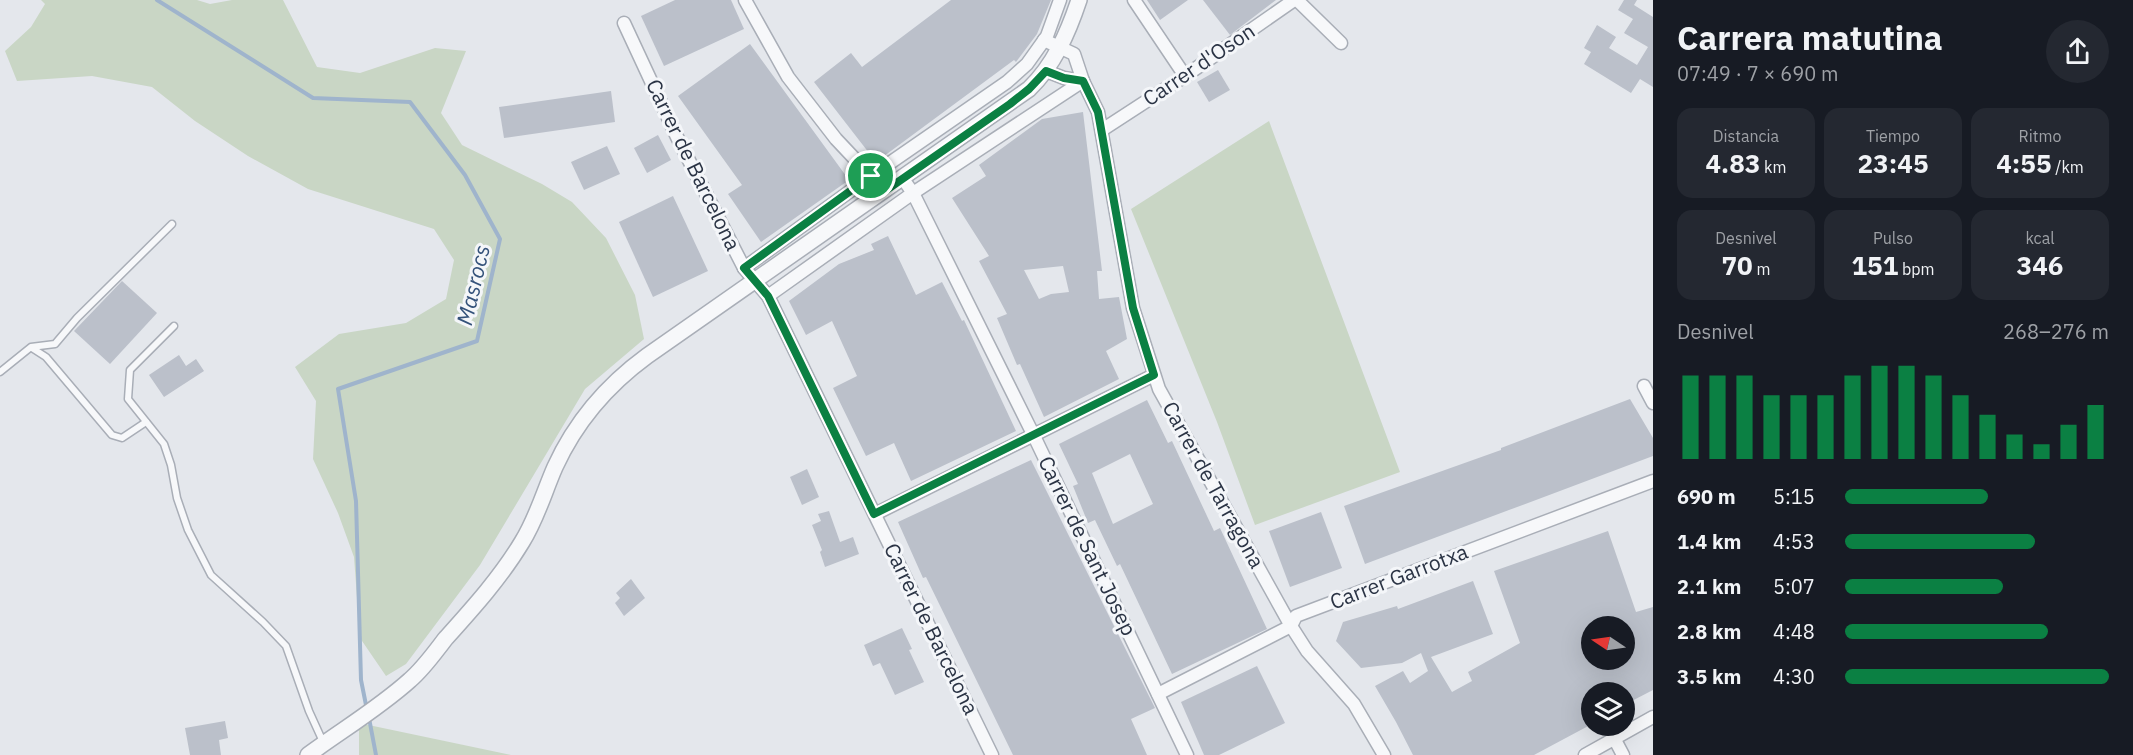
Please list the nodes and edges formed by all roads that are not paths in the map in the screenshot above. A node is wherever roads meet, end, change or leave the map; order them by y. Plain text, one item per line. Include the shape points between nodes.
1 (745, 0) edge
2 (1060, 0) edge
3 (1079, 0) edge
4 (1134, 0) edge
5 (1296, 0) edge
6 (1071, 21) junction
7 (624, 23) dead end
8 (1044, 40) junction
9 (1341, 43) dead end
10 (1059, 48) junction
11 (1074, 54) junction
12 (1046, 71) junction
13 (1185, 76) junction
14 (1083, 81) junction
15 (1102, 130) junction
16 (871, 176) junction
17 (903, 178) junction
18 (885, 191) junction
19 (913, 193) junction
20 (172, 224) dead end
21 (744, 268) junction
22 (756, 281) junction
23 (768, 296) junction
24 (174, 326) dead end
25 (31, 347) junction
26 (0, 372) edge
27 (1154, 375) junction
28 (1644, 386) dead end
29 (1653, 403) edge
30 (146, 422) junction
31 (1034, 436) junction
32 (1653, 481) edge
33 (874, 514) junction
34 (1291, 626) junction
35 (1158, 694) junction
36 (1653, 717) edge
37 (1614, 738) junction
38 (324, 744) junction
39 (1184, 754) edge
40 (308, 755) edge
41 (992, 755) edge
42 (1384, 755) edge
43 (1585, 755) edge
44 (1623, 755) edge

1 - 16 street via 788,77 836,139
2 - 8 street
3 - 6 street
4 - 13 street
5 - 9 street
5 - 13 street, Carrer d'Oson
6 - 10 street
6 - 11 street, Carrer de Tarragona
7 - 21 street, Carrer de Barcelona
8 - 10 street
8 - 16 street via 1008,82
10 - 11 street
10 - 12 street
11 - 14 street, Carrer de Tarragona
12 - 14 street
12 - 17 street via 1010,104
13 - 15 street, Carrer d'Oson
14 - 15 street, Carrer de Tarragona
14 - 19 street
15 - 27 street, Carrer de Tarragona via 1133,308
16 - 18 street
16 - 21 street
17 - 18 street
17 - 19 street, Carrer de Sant Josep
18 - 22 street
19 - 23 street
19 - 31 street, Carrer de Sant Josep
20 - 25 lane via 56,344
21 - 22 street, Carrer de Barcelona
22 - 23 street, Carrer de Barcelona
22 - 38 street via 647,356 606,390 575,429 554,469 536,518 505,568 413,678
23 - 33 street, Carrer de Barcelona
24 - 30 lane via 130,370 128,399
25 - 26 lane
25 - 30 lane via 46,357 111,435 122,438
27 - 31 street
27 - 34 street, Carrer de Tarragona
28 - 29 street
30 - 38 lane via 164,444 188,530 211,575 286,646
31 - 33 street
31 - 35 street, Carrer de Sant Josep
32 - 34 street, Carrer Garrotxa via 1296,616
33 - 41 street, Carrer de Barcelona
34 - 35 street, Carrer Garrotxa
34 - 42 street, Carrer de Tarragona via 1307,651 1354,704
35 - 39 street, Carrer de Sant Josep
36 - 37 street
37 - 43 street
37 - 44 street
38 - 40 street

